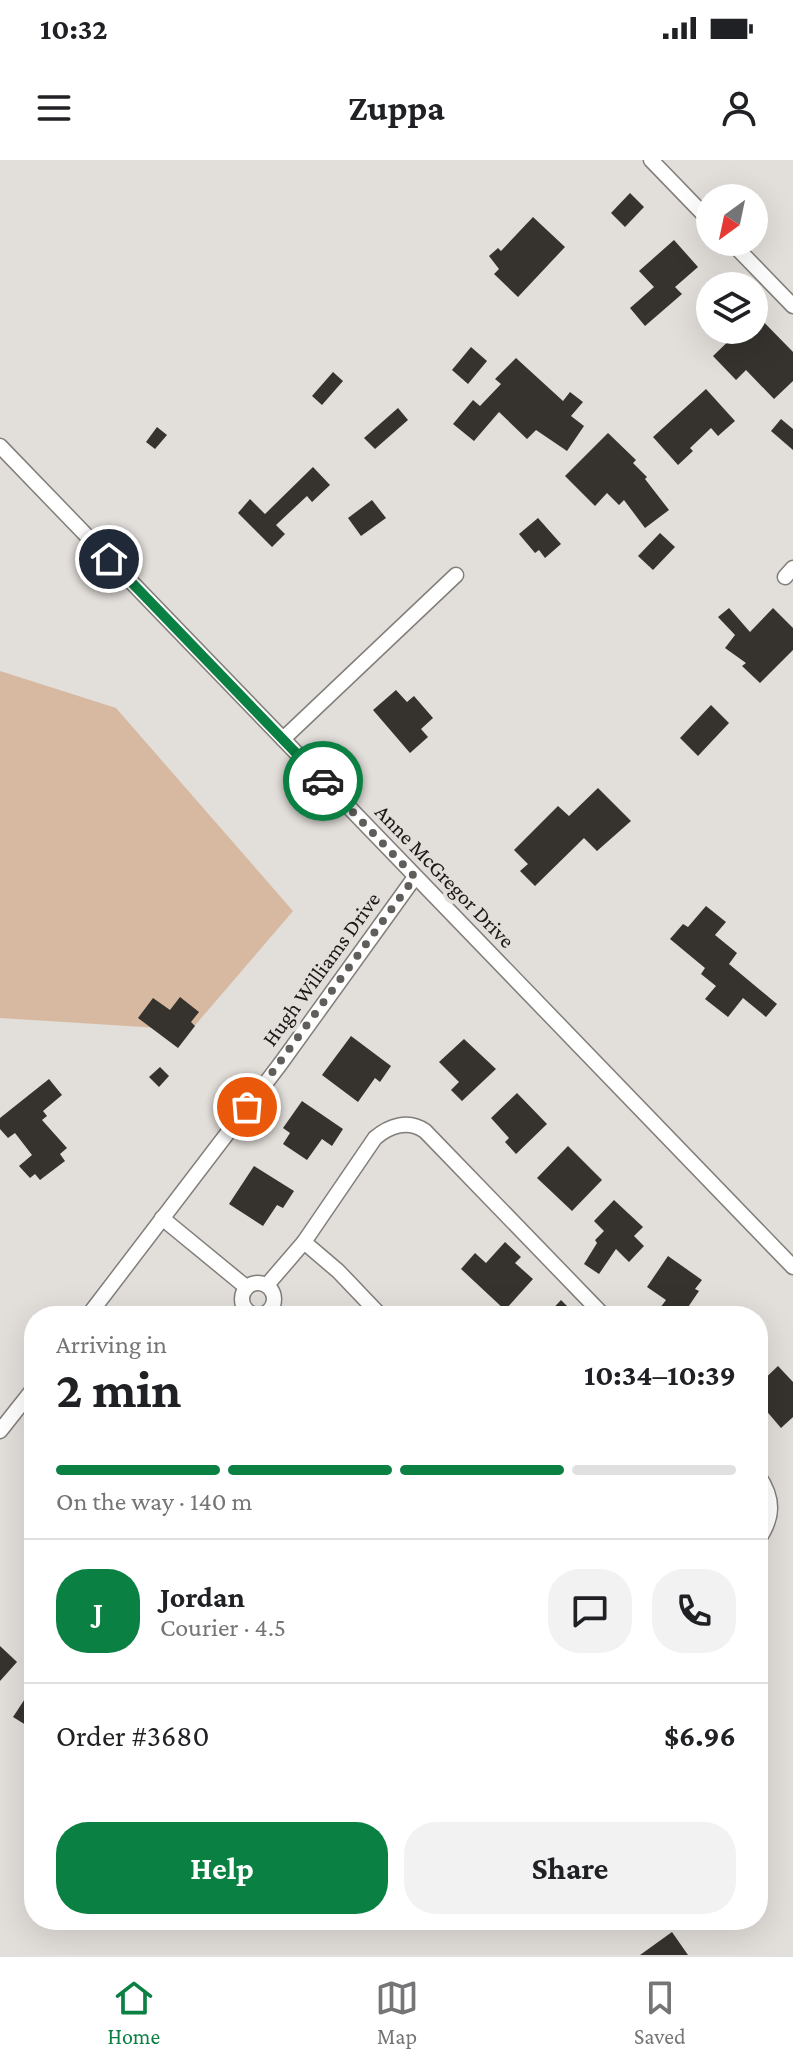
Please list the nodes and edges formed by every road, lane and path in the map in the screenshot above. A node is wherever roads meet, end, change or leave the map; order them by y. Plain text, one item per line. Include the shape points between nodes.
1 (651, 160) edge
2 (696, 207) edge
3 (745, 256) edge
4 (793, 306) edge
5 (0, 446) edge
6 (456, 575) dead end
7 (283, 739) junction
8 (415, 877) junction
9 (162, 1218) junction
10 (304, 1242) junction
11 (793, 1267) edge
12 (267, 1285) junction
13 (246, 1287) junction
14 (96, 1306) edge
15 (243, 1306) edge
16 (272, 1306) edge
17 (371, 1306) edge
18 (594, 1306) edge
19 (24, 1401) edge
20 (0, 1431) edge
21 (768, 1496) edge
22 (768, 1523) edge

1 - 2 street
3 - 4 street
5 - 7 street, Anne McGregor Drive
6 - 7 street
7 - 8 street, Anne McGregor Drive
8 - 9 street, Hugh Williams Drive
8 - 11 street, Anne McGregor Drive
9 - 13 street
9 - 14 street, Hugh Williams Drive
10 - 12 street
10 - 17 street
10 - 18 street via 375,1138 395,1126 417,1126
12 - 13 street
12 - 16 street via 274,1297
13 - 15 street
19 - 20 street
21 - 22 street

